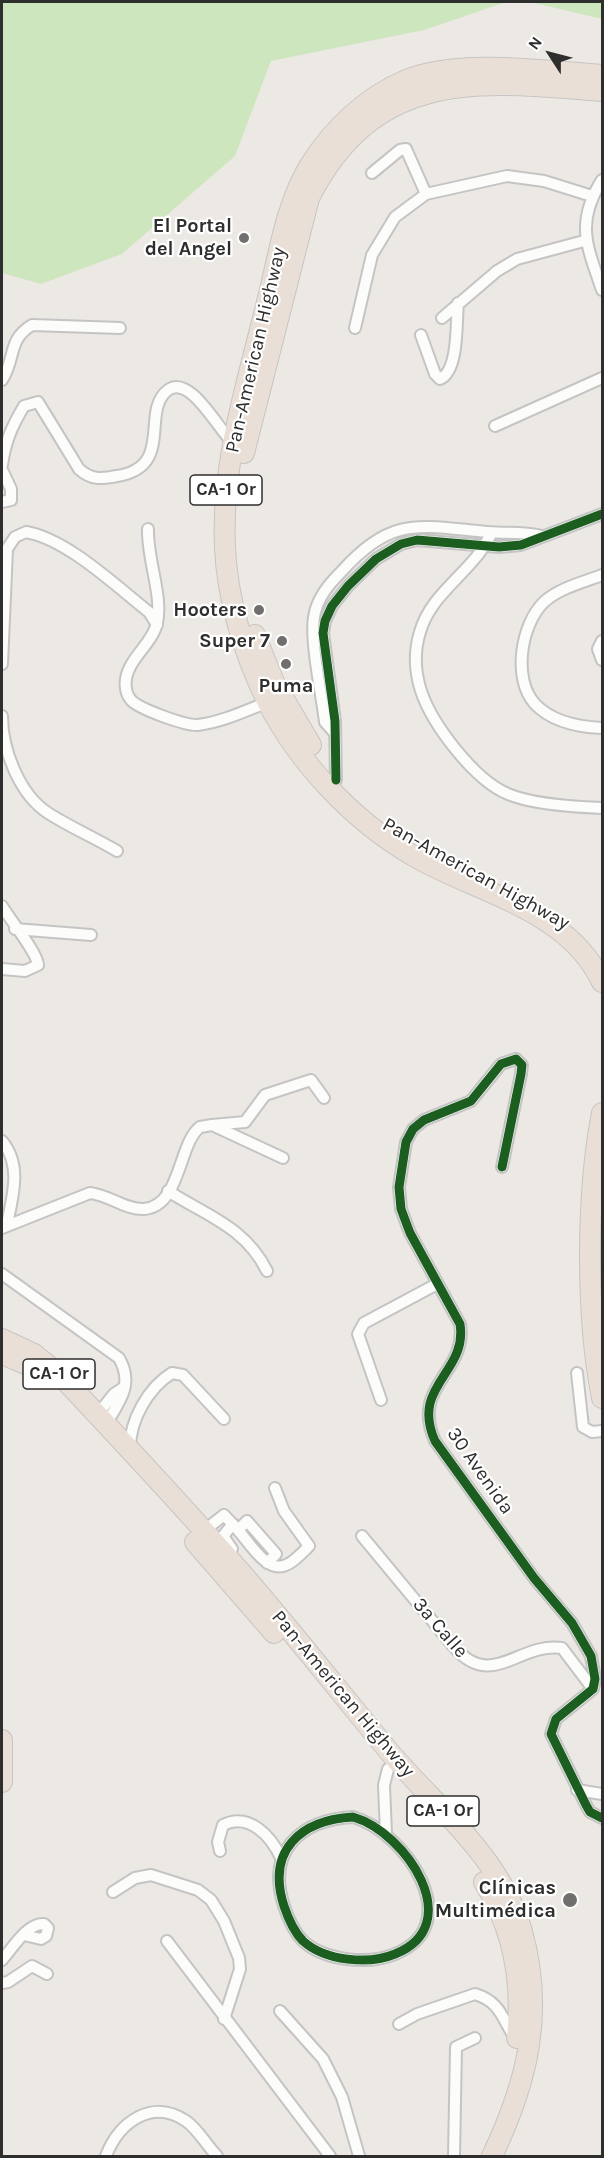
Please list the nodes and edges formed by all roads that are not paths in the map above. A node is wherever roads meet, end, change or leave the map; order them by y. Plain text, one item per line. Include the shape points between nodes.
1 (603, 75) edge
2 (603, 91) edge
3 (372, 173) dead end
4 (603, 180) edge
5 (426, 194) junction
6 (592, 196) junction
7 (585, 241) junction
8 (603, 290) edge
9 (458, 303) junction
10 (442, 318) dead end
11 (120, 328) dead end
12 (355, 328) dead end
13 (421, 335) dead end
14 (603, 378) edge
15 (2, 380) edge
16 (495, 426) dead end
17 (232, 443) junction
18 (2, 465) edge
19 (2, 470) edge
20 (2, 502) edge
21 (603, 514) edge
22 (438, 527) junction
23 (148, 529) dead end
24 (492, 533) junction
25 (542, 536) junction
26 (437, 541) junction
27 (484, 545) junction
28 (603, 575) edge
29 (335, 578) junction
30 (348, 586) junction
31 (314, 618) junction
32 (325, 621) junction
33 (3, 623) edge
34 (157, 625) junction
35 (603, 641) edge
36 (321, 649) junction
37 (603, 660) edge
38 (2, 664) edge
39 (268, 702) junction
40 (2, 716) edge
41 (603, 728) edge
42 (304, 736) junction
43 (336, 780) junction
44 (603, 808) edge
45 (117, 851) dead end
46 (2, 906) edge
47 (15, 929) junction
48 (91, 935) dead end
49 (603, 957) edge
50 (2, 969) edge
51 (603, 982) edge
52 (324, 1098) dead end
53 (603, 1113) edge
54 (212, 1125) junction
55 (2, 1141) edge
56 (283, 1158) dead end
57 (502, 1167) dead end
58 (168, 1191) junction
59 (4, 1226) edge
60 (267, 1271) dead end
61 (2, 1274) edge
62 (437, 1284) junction
63 (2, 1339) edge
64 (2, 1354) edge
65 (33, 1367) junction
66 (2, 1368) edge
67 (577, 1373) dead end
68 (603, 1398) edge
69 (381, 1400) dead end
70 (102, 1419) junction
71 (224, 1419) dead end
72 (603, 1431) edge
73 (130, 1451) junction
74 (275, 1488) dead end
75 (236, 1527) junction
76 (201, 1530) junction
77 (362, 1536) dead end
78 (219, 1540) junction
79 (593, 1689) junction
80 (2, 1740) edge
81 (388, 1769) junction
82 (2, 1782) edge
83 (578, 1790) junction
84 (603, 1794) edge
85 (603, 1818) edge
86 (386, 1834) junction
87 (220, 1851) dead end
88 (280, 1858) junction
89 (112, 1892) dead end
90 (24, 1935) dead end
91 (166, 1941) dead end
92 (2, 1960) edge
93 (47, 1974) dead end
94 (2, 1983) edge
95 (280, 2011) dead end
96 (224, 2019) junction
97 (513, 2021) junction
98 (399, 2024) dead end
99 (475, 2038) dead end
100 (106, 2157) edge
101 (217, 2157) edge
102 (330, 2157) edge
103 (359, 2157) edge
104 (453, 2157) edge
105 (481, 2157) edge
106 (492, 2157) edge

1 - 17 highway, Pan-American Highway / CA-1 Or via 482,68 425,75 387,90 338,127 310,165 291,210
2 - 42 highway, Pan-American Highway / CA-1 Or via 475,85 422,95 366,122 323,171 309,198 246,443 236,531 242,588 254,633 274,682
3 - 5 street via 406,149
4 - 6 street
5 - 6 street via 507,176 544,181
5 - 12 street via 395,217 372,255
6 - 7 street
7 - 8 street
7 - 9 street via 516,259
9 - 10 street
9 - 13 street via 452,365 445,377 440,379 435,374
11 - 15 street via 32,325 20,332 12,346 10,368
14 - 16 street
17 - 18 street via 194,393 182,387 169,389 160,399 152,448 144,464 131,474 87,477 38,402 24,406 14,422 5,441
17 - 39 highway, Pan-American Highway / CA-1 Or via 225,501 227,572 241,634
19 - 20 street via 12,495
21 - 25 street
22 - 24 street
22 - 26 street
22 - 29 street via 420,525 380,536
23 - 34 street via 148,556 158,601
24 - 25 street via 521,531
24 - 27 street
25 - 27 street via 521,545
26 - 27 street
26 - 30 street via 401,544 376,559
27 - 44 street via 433,604 425,619 416,660 421,692 457,749 495,787 533,801
28 - 41 street via 575,584 544,602 526,630 523,654 524,680 534,703 579,727
29 - 30 street
29 - 31 street via 321,596
30 - 32 street
31 - 32 street
31 - 36 street
32 - 36 street
33 - 34 street via 7,549 15,537 26,531 56,543 76,557 149,612
33 - 38 street
34 - 39 street via 126,677 129,698 138,706 192,725
35 - 37 street via 598,649
36 - 43 street via 335,721
39 - 42 highway via 280,703
39 - 51 highway, Pan-American Highway / CA-1 Or via 306,760 368,825 416,857 549,923 588,958
40 - 45 street via 12,764 28,794 47,812
42 - 43 highway, Pan-American Highway / CA-1 Or
43 - 49 highway, Pan-American Highway / CA-1 Or via 375,816 423,849 550,911 573,926
46 - 47 street
47 - 48 street
47 - 50 street via 36,954 38,965 25,971
52 - 54 street via 311,1080 265,1095 245,1122
53 - 68 highway via 593,1190 592,1272 594,1340
54 - 56 street
54 - 58 street via 200,1127 189,1139 179,1174
55 - 59 street via 12,1154 15,1167
57 - 62 street, 30 Avenida via 521,1074 522,1065 516,1059 501,1064 471,1101 424,1120 406,1142 399,1187 401,1209
58 - 59 street via 158,1203 143,1209 90,1193
58 - 60 street via 240,1234 255,1249
61 - 70 street via 120,1358 127,1371 121,1399
62 - 69 street via 358,1329
62 - 79 street, 30 Avenida via 460,1324 462,1337 458,1355 433,1391 429,1427 435,1441 528,1569 572,1623 591,1656
63 - 70 highway, Pan-American Highway / CA-1 Or via 44,1361
64 - 65 highway, Pan-American Highway / CA-1 Or
65 - 66 highway
65 - 81 highway, Pan-American Highway / CA-1 Or via 61,1391 246,1600
67 - 72 street via 583,1427 592,1432
70 - 73 highway, Pan-American Highway / CA-1 Or
71 - 73 street via 183,1375 172,1373 158,1383 133,1422
73 - 76 highway, Pan-American Highway / CA-1 Or
74 - 75 street via 284,1511 310,1544 286,1565 278,1566 267,1563
75 - 76 street via 224,1515
75 - 78 street
76 - 78 highway, Pan-American Highway / CA-1 Or
77 - 79 street, 3a Calle via 470,1662 487,1667 549,1646 562,1648
78 - 106 highway, Pan-American Highway / CA-1 Or via 243,1575 391,1754 467,1838 509,1899 521,1926 530,1964 533,2011 524,2080
79 - 83 street via 560,1715 551,1729 551,1739
80 - 82 highway
81 - 86 street via 384,1785
81 - 97 highway, Pan-American Highway / CA-1 Or via 459,1848 492,1894 517,1966
83 - 84 street
83 - 85 street via 590,1812
86 - 88 street via 353,1817 321,1821 306,1828
86 - 88 street via 405,1853 426,1888 428,1917 421,1938 388,1957 345,1959 304,1942 288,1918 281,1898
87 - 88 street via 218,1842 223,1826 234,1820 267,1834
89 - 96 street via 135,1878 151,1875 198,1890 211,1900 239,1958 240,1969
90 - 92 street
91 - 96 street
93 - 94 street via 32,1966
95 - 103 street via 323,2059 342,2097
96 - 102 street
97 - 98 street via 485,1997 475,1994
97 - 105 highway, Pan-American Highway / CA-1 Or via 517,2041 508,2088
99 - 104 street via 456,2047
100 - 101 street via 121,2126 160,2110 188,2122

